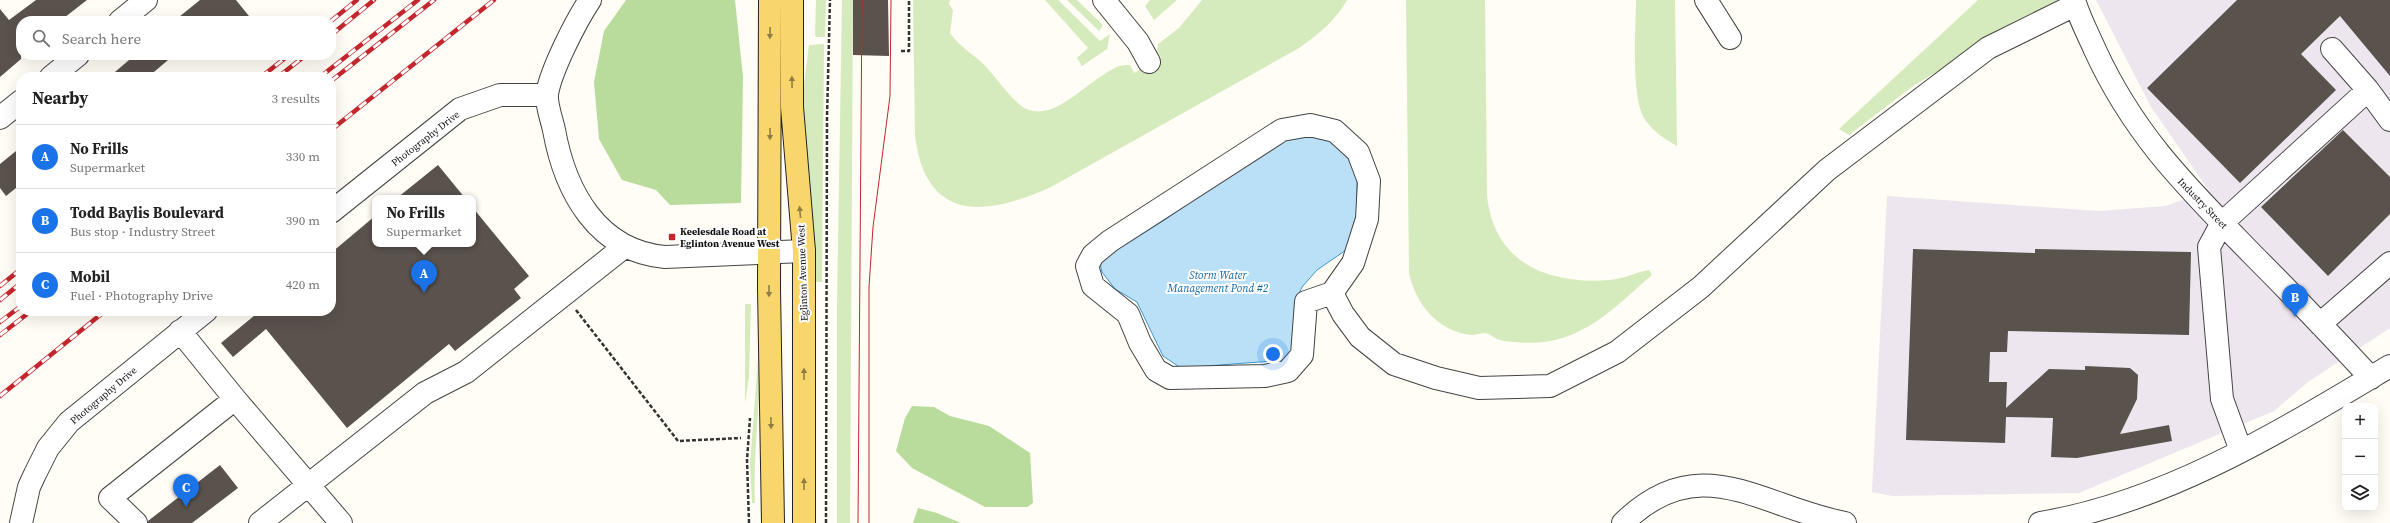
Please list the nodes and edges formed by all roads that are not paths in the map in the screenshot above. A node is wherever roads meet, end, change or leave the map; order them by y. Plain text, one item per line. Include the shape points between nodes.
1 (146, 0) edge
2 (590, 0) edge
3 (770, 0) edge
4 (792, 0) edge
5 (1104, 0) edge
6 (1706, 0) edge
7 (2075, 3) edge
8 (126, 16) edge
9 (1730, 38) dead end
10 (2332, 49) dead end
11 (72, 60) edge
12 (1149, 62) dead end
13 (57, 72) edge
14 (2368, 90) junction
15 (547, 95) junction
16 (16, 105) edge
17 (0, 118) edge
18 (2390, 120) edge
19 (336, 208) edge
20 (2222, 223) junction
21 (624, 247) junction
22 (804, 250) junction
23 (769, 252) junction
24 (2390, 263) edge
25 (1332, 293) junction
26 (200, 316) edge
27 (2320, 324) junction
28 (180, 331) junction
29 (2390, 366) edge
30 (2371, 378) junction
31 (235, 399) junction
32 (2241, 451) junction
33 (309, 483) junction
34 (21, 523) edge
35 (136, 523) edge
36 (260, 523) edge
37 (341, 523) edge
38 (773, 523) edge
39 (804, 523) edge
40 (1623, 523) edge
41 (1845, 523) edge
42 (2040, 523) edge

1 - 8 street
2 - 15 street via 564,50
3 -> 23 main road
22 -> 4 main road, Eglinton Avenue West via 792,107
5 - 12 street via 1138,42
6 - 9 street
7 - 20 street, Industry Street via 2107,76 2137,127 2167,165
7 - 25 street via 1988,48 1827,170 1701,288 1617,352 1550,386 1479,388 1436,378 1394,364 1360,337
10 - 14 street
11 - 13 street
14 - 18 street
14 - 20 street
15 - 19 street, Photography Drive via 500,95 460,109
15 - 21 street via 558,156 581,204 599,229
16 - 17 street
20 - 27 street, Industry Street
20 - 32 street via 2209,247 2222,399
21 - 23 street via 650,256 665,257
21 - 33 street via 466,372 424,393
22 - 23 street
39 -> 22 main road, Eglinton Avenue West
23 -> 38 main road
24 - 27 street
25 - 25 street via 1353,263 1367,219 1368,181 1358,152 1335,131 1310,124 1282,130 1110,241 1093,255 1087,266 1093,286 1128,314 1140,343 1156,370 1170,378 1265,376 1288,371 1302,355 1306,302
26 - 28 street, Photography Drive
27 - 30 street, Industry Street
28 - 31 street
28 - 34 street, Photography Drive via 65,427 48,448 29,487
29 - 30 street
30 - 32 street
31 - 33 street
31 - 35 street via 110,498
32 - 42 street via 2143,496 2070,519
33 - 36 street
33 - 37 street
40 - 41 street via 1638,509 1664,492 1706,485 1730,488 1815,516

